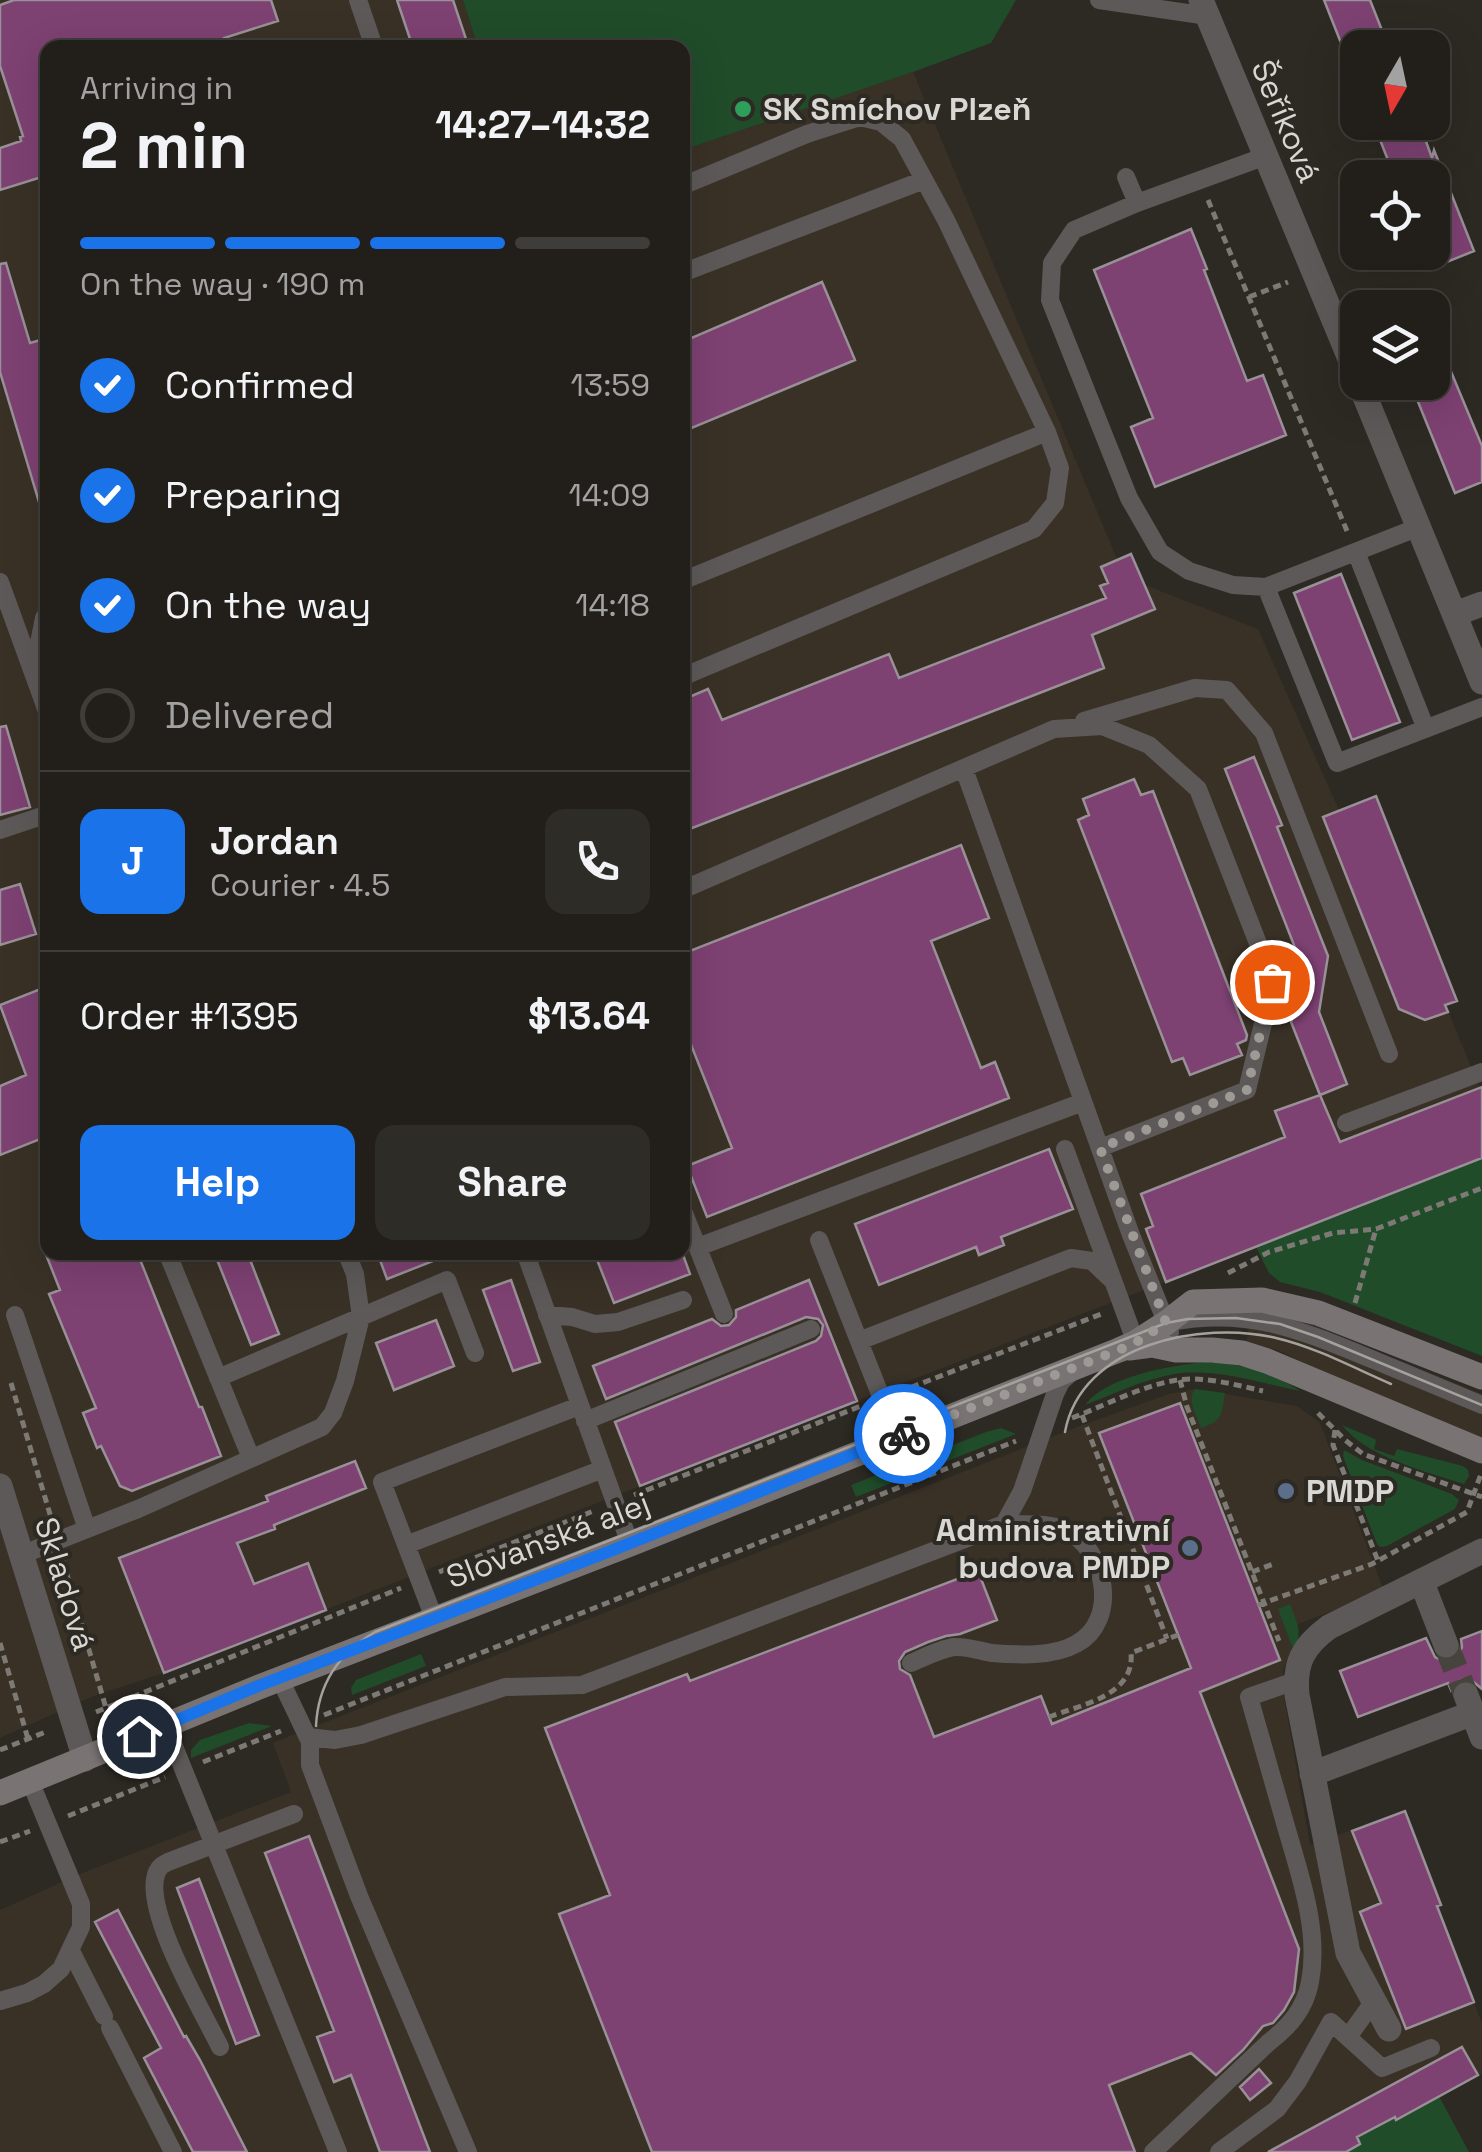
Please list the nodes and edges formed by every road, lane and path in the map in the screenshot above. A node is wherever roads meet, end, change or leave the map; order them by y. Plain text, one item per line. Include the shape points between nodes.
1 (358, 0) edge
2 (1100, 0) edge
3 (1204, 8) edge
4 (371, 40) edge
5 (1266, 156) junction
6 (1126, 176) dead end
7 (924, 180) junction
8 (1200, 180) junction
9 (690, 183) edge
10 (1137, 203) junction
11 (690, 270) edge
12 (1314, 272) junction
13 (1249, 297) junction
14 (1340, 336) edge
15 (1366, 400) edge
16 (1047, 432) junction
17 (1419, 527) junction
18 (1356, 552) junction
19 (690, 579) edge
20 (0, 582) edge
21 (1266, 587) junction
22 (1482, 604) edge
23 (1456, 614) junction
24 (40, 638) edge
25 (33, 673) junction
26 (690, 674) edge
27 (1482, 682) edge
28 (40, 692) edge
29 (1482, 707) edge
30 (1426, 728) junction
31 (1054, 730) junction
32 (964, 769) junction
33 (40, 817) edge
34 (0, 830) edge
35 (690, 887) edge
36 (1390, 1054) dead end
37 (1482, 1072) edge
38 (1083, 1102) junction
39 (1346, 1122) dead end
40 (1100, 1148) junction
41 (1065, 1149) dead end
42 (1482, 1188) edge
43 (690, 1228) edge
44 (820, 1240) dead end
45 (698, 1247) junction
46 (170, 1260) edge
47 (349, 1260) edge
48 (528, 1260) edge
49 (1225, 1274) dead end
50 (1113, 1281) junction
51 (684, 1300) dead end
52 (15, 1314) dead end
53 (724, 1314) dead end
54 (547, 1316) junction
55 (362, 1318) junction
56 (1166, 1323) junction
57 (811, 1329) dead end
58 (859, 1341) junction
59 (1130, 1346) junction
60 (1176, 1350) junction
61 (475, 1353) dead end
62 (1083, 1364) junction
63 (1482, 1376) edge
64 (218, 1378) junction
65 (1180, 1380) junction
66 (1277, 1393) dead end
67 (1482, 1405) edge
68 (1315, 1410) dead end
69 (582, 1413) junction
70 (1082, 1414) junction
71 (1044, 1430) junction
72 (1335, 1430) junction
73 (897, 1437) junction
74 (1102, 1439) dead end
75 (1092, 1442) junction
76 (1482, 1450) edge
77 (251, 1458) junction
78 (602, 1469) junction
79 (1482, 1472) edge
80 (0, 1486) edge
81 (1474, 1494) junction
82 (1482, 1497) edge
83 (1004, 1524) junction
84 (87, 1529) junction
85 (630, 1544) junction
86 (406, 1545) junction
87 (1482, 1551) edge
88 (22, 1554) junction
89 (1378, 1561) junction
90 (1276, 1563) dead end
91 (1252, 1572) junction
92 (1422, 1583) junction
93 (1261, 1604) junction
94 (434, 1618) junction
95 (1178, 1635) dead end
96 (1167, 1639) junction
97 (0, 1643) edge
98 (1446, 1645) tunnel mouth
99 (911, 1663) dead end
100 (1296, 1675) junction
101 (280, 1679) junction
102 (1474, 1715) edge
103 (1049, 1717) dead end
104 (166, 1724) junction
105 (304, 1730) junction
106 (28, 1739) dead end
107 (85, 1759) junction
108 (184, 1770) junction
109 (1312, 1774) junction
110 (30, 1781) junction
111 (0, 1792) edge
112 (294, 1814) dead end
113 (48, 1824) junction
114 (0, 1842) edge
115 (214, 1844) junction
116 (71, 1951) junction
117 (0, 2001) edge
118 (1374, 2001) junction
119 (1389, 2029) dead end
120 (1348, 2037) junction
121 (220, 2047) dead end
122 (1431, 2048) dead end
123 (173, 2152) edge
124 (338, 2152) edge
125 (468, 2152) edge
126 (1153, 2152) edge
127 (1218, 2152) edge

1 - 4 lane
2 - 3 lane
3 - 5 street, Šeříková
5 - 8 lane
5 - 12 street, Šeříková
6 - 10 lane
7 - 9 lane via 902,139 881,122 860,117
7 - 11 lane
7 - 16 lane
8 - 10 lane
8 - 13 path
10 - 21 lane via 1074,230 1052,263 1050,300 1129,498 1160,552 1233,585
12 - 13 path
12 - 14 street, Šeříková
13 - 18 path
15 - 17 street, Šeříková
16 - 19 lane
16 - 26 lane via 1060,468 1055,503 1034,529
17 - 18 lane
17 - 23 street, Šeříková
18 - 21 lane
18 - 30 lane
20 - 25 lane
21 - 30 lane via 1337,763
22 - 23 street
23 - 27 street, Šeříková
24 - 25 lane
25 - 28 lane
29 - 30 lane
31 - 32 lane
31 - 36 lane via 1195,688 1227,690 1264,733
31 - 40 lane via 1102,726 1149,746 1198,789 1272,982 1247,1090
32 - 35 lane
32 - 38 lane
33 - 34 lane
37 - 39 lane
38 - 40 lane
38 - 45 lane
40 - 56 lane
41 - 50 lane
42 - 49 path via 1376,1229 1333,1233 1269,1252
43 - 45 lane
44 - 58 lane
45 - 53 lane
46 - 64 lane
47 - 55 lane
48 - 54 lane
50 - 58 lane via 1092,1260 1070,1258
50 - 59 lane
51 - 54 lane via 618,1322
52 - 84 lane
54 - 69 lane
55 - 61 lane via 447,1280
55 - 64 lane
55 - 77 lane via 334,1413 322,1427
56 - 59 main road, Slovanská alej
56 - 60 lane
56 - 63 main road, Slovanská alej via 1194,1302 1262,1300 1318,1313
56 - 67 lane via 1236,1318 1280,1324
57 - 69 lane
58 - 73 lane
59 - 60 main road, Slovanská alej
59 - 62 main road, Slovanská alej
60 - 76 main road, Slovanská alej via 1267,1360
62 - 71 lane via 1062,1382
62 - 73 main road, Slovanská alej
64 - 77 lane
65 - 66 path
65 - 70 path
65 - 91 path via 1185,1408
68 - 72 path
69 - 78 lane
69 - 86 lane via 382,1482
70 - 71 path
70 - 75 path
71 - 83 lane
71 - 105 path
72 - 81 path via 1363,1454
72 - 89 path via 1333,1445
73 - 85 main road, Slovanská alej
74 - 75 path
75 - 96 path
77 - 84 lane
78 - 85 lane
78 - 86 lane
79 - 81 path
80 - 88 street, Skladová
81 - 82 path
81 - 89 path via 1467,1512
83 - 99 lane via 1066,1530 1093,1554 1104,1590 1092,1630 1076,1645 1049,1652 958,1646
83 - 105 lane via 582,1685 505,1687 335,1740
84 - 88 lane
85 - 94 main road, Slovanská alej
86 - 94 lane
87 - 92 street
88 - 107 street, Skladová
89 - 93 path
90 - 91 path
91 - 93 path
92 - 98 street
92 - 100 street via 1329,1627 1305,1650
93 - 100 path
94 - 101 main road, Slovanská alej
95 - 96 path
96 - 103 path via 1131,1653 1126,1680 1115,1691
97 - 106 path
100 - 109 street
100 - 126 lane via 1249,1696 1308,1911 1310,1983 1286,2029
101 - 104 main road, Slovanská alej
101 - 105 lane
102 - 109 street
104 - 107 main road, Slovanská alej
104 - 108 lane
105 - 108 path
105 - 125 lane via 310,1765 360,1896
107 - 110 main road, Slovanská alej
108 - 113 path
108 - 115 lane
109 - 118 street via 1348,1954
110 - 111 main road, Slovanská alej
110 - 113 lane
112 - 115 lane
113 - 114 path
113 - 116 lane via 80,1904
115 - 121 lane via 162,1864 155,1888 168,1942
115 - 124 lane
116 - 117 lane via 44,1984
116 - 123 lane
118 - 119 street
118 - 120 lane
120 - 122 lane via 1382,2068
120 - 127 lane via 1331,2022 1277,2109

